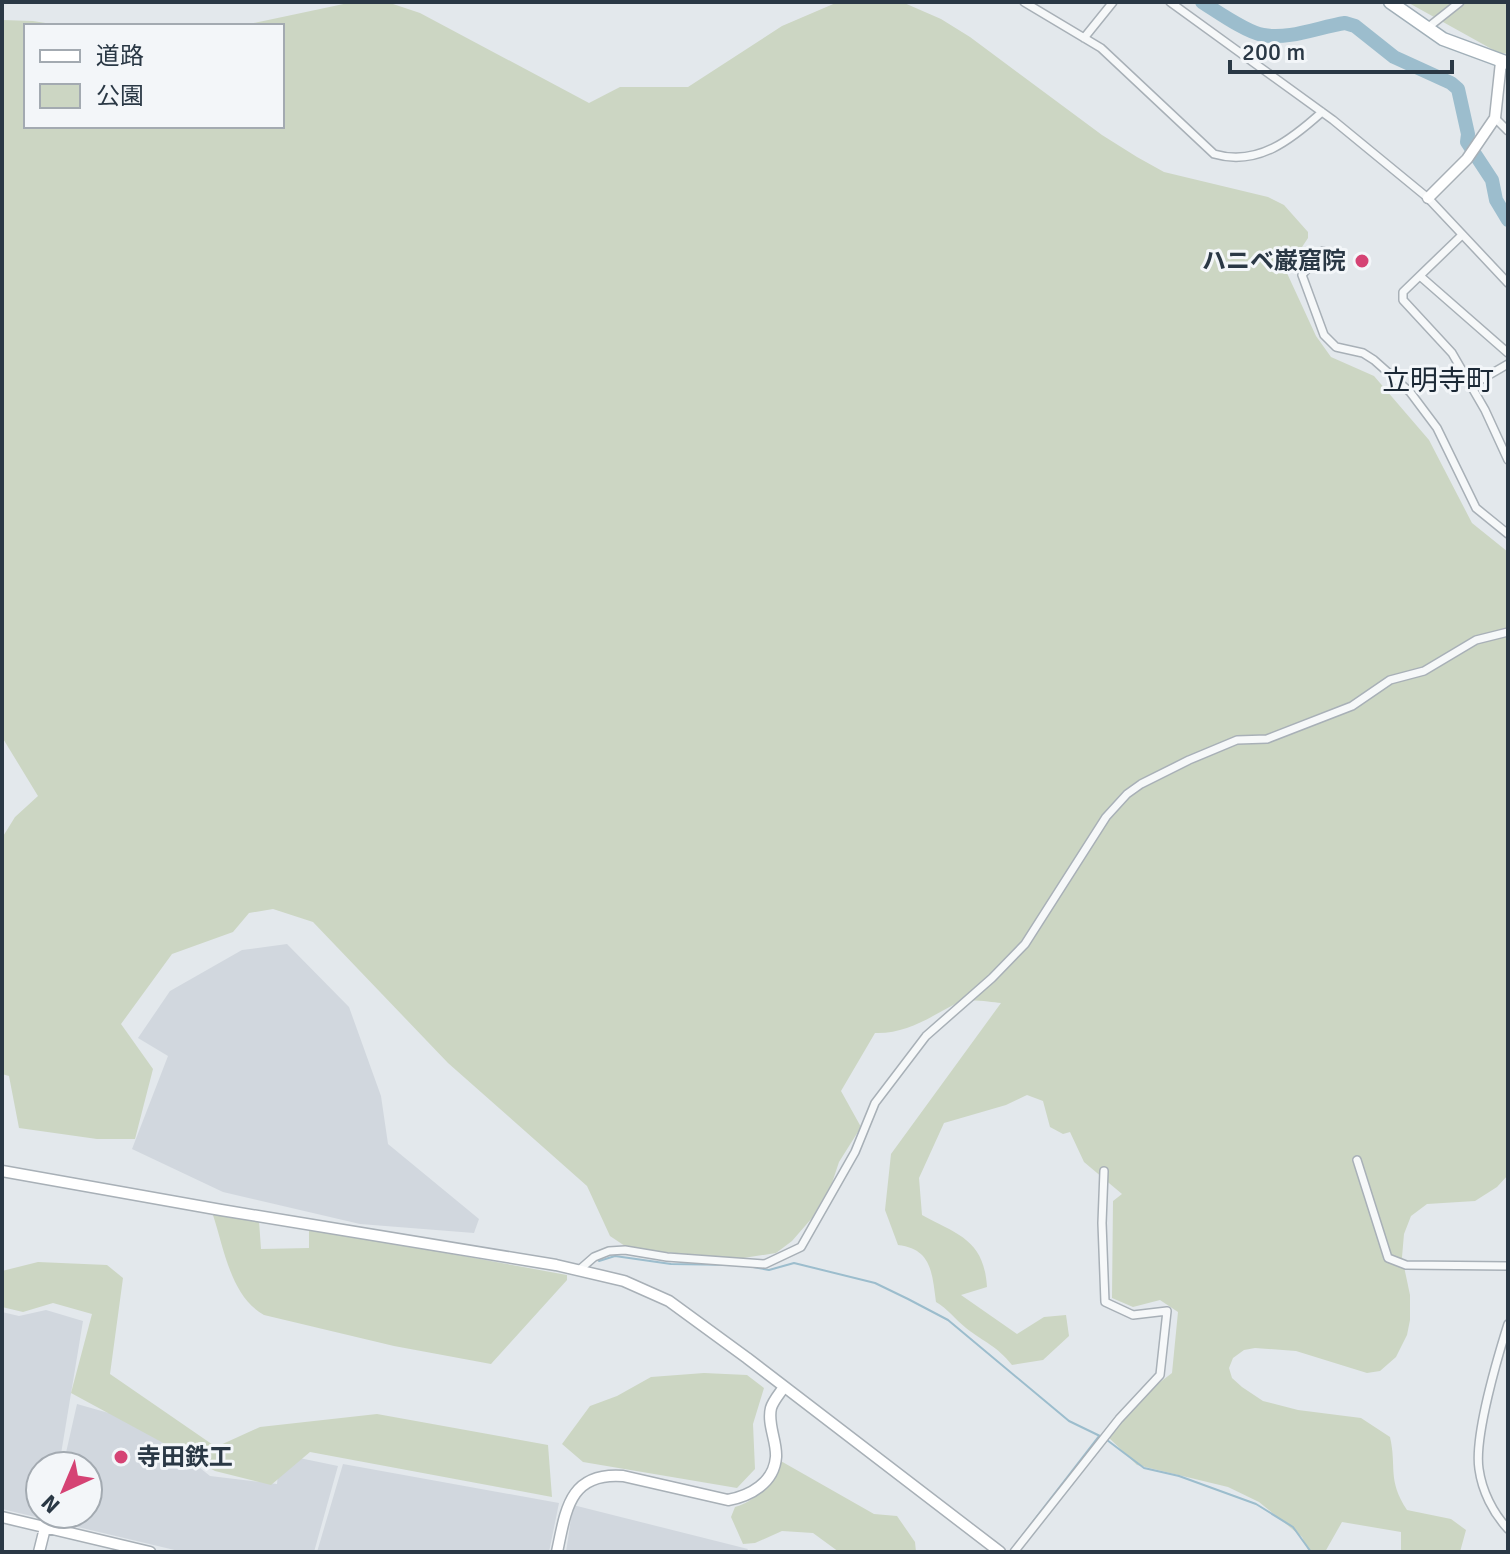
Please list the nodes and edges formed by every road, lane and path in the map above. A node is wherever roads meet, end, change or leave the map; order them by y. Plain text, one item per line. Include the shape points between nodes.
1 (1024, 2) edge
2 (1113, 2) edge
3 (1170, 2) edge
4 (1390, 2) edge
5 (1460, 2) edge
6 (1426, 29) junction
7 (1084, 38) junction
8 (1504, 62) edge
9 (1322, 112) junction
10 (1495, 118) junction
11 (1508, 131) edge
12 (1428, 198) junction
13 (1462, 235) junction
14 (1323, 251) dead end
15 (1420, 276) junction
16 (1508, 283) edge
17 (1508, 353) edge
18 (1508, 364) edge
19 (1470, 386) junction
20 (1508, 460) edge
21 (1508, 534) edge
22 (1508, 632) edge
23 (1357, 1160) dead end
24 (2, 1171) edge
25 (1104, 1171) dead end
26 (1508, 1266) edge
27 (578, 1271) junction
28 (1508, 1324) edge
29 (784, 1387) junction
30 (2, 1517) edge
31 (24, 1523) edge
32 (1508, 1529) edge
33 (44, 1530) edge
34 (54, 1530) edge
35 (39, 1552) edge
36 (150, 1552) edge
37 (557, 1552) edge
38 (1000, 1552) edge
39 (1014, 1552) edge

1 - 7 street
2 - 7 street
3 - 9 street
4 - 6 main road
5 - 6 street
6 - 8 main road
7 - 9 street via 1214,154 1263,152 1291,141
8 - 10 street
9 - 12 street
10 - 11 street
10 - 12 street via 1467,159
12 - 13 street
13 - 15 street
13 - 16 street
14 - 21 street via 1302,275 1324,335 1336,347 1374,360 1410,392 1437,428 1476,508
15 - 17 street
15 - 19 street via 1403,292 1403,300 1452,353
18 - 19 street
19 - 20 street
22 - 27 street via 1476,640 1424,671 1390,680 1352,706 1267,739 1237,740 1127,794 1106,817 1025,944 926,1036 875,1103 855,1152 801,1247 765,1264 609,1251
23 - 26 street via 1388,1258 1406,1265
24 - 27 street
25 - 39 street via 1105,1302 1133,1315 1167,1311 1160,1375
27 - 29 street via 624,1281 669,1301
28 - 32 street via 1478,1467 1487,1497
29 - 37 street via 771,1405 776,1459 759,1488 728,1500 623,1476 594,1478 572,1497
29 - 38 street
30 - 31 street
33 - 35 street
34 - 36 street

